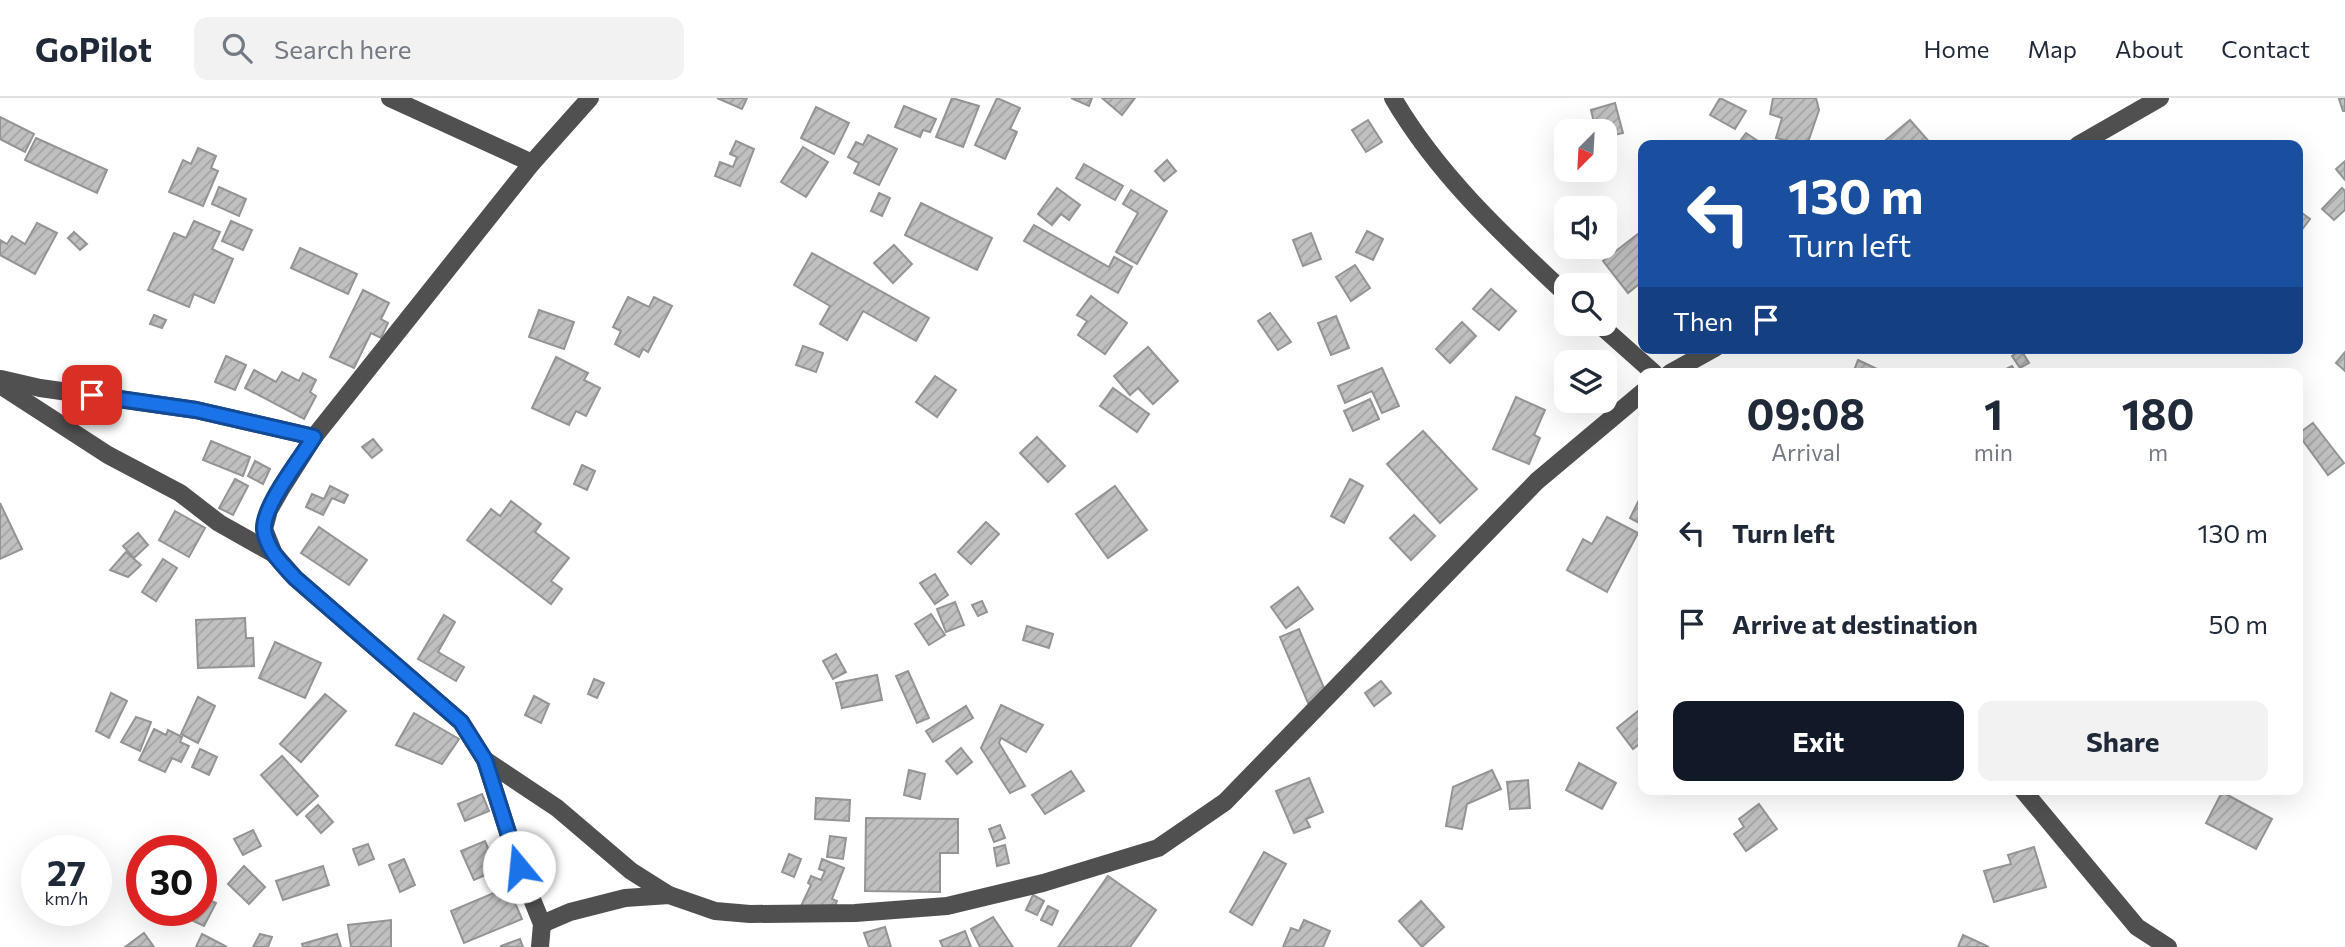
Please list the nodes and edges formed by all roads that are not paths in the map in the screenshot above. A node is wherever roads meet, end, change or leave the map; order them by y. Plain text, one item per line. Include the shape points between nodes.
1 (390, 98) edge
2 (590, 98) edge
3 (1393, 98) edge
4 (2160, 98) edge
5 (2087, 140) edge
6 (532, 163) junction
7 (1554, 283) edge
8 (1612, 336) edge
9 (1704, 354) edge
10 (1648, 368) edge
11 (1679, 368) edge
12 (0, 379) edge
13 (0, 385) edge
14 (1638, 396) edge
15 (314, 437) junction
16 (274, 554) junction
17 (485, 760) junction
18 (2027, 795) edge
19 (669, 895) junction
20 (542, 924) junction
21 (540, 947) edge
22 (2168, 947) edge

1 - 6 street
2 - 6 street
3 - 7 street via 1430,154 1489,222
4 - 5 street
6 - 15 street
8 - 10 street
9 - 11 street
12 - 15 street via 196,410
13 - 16 street
14 - 19 street via 1537,481 1224,802 1158,848 947,906 750,914 715,911
15 - 16 street via 269,510 264,529
16 - 17 street via 295,578 461,722
17 - 19 street via 557,808 631,871
17 - 20 street
18 - 22 street via 2137,926
19 - 20 street via 625,898
20 - 21 street

